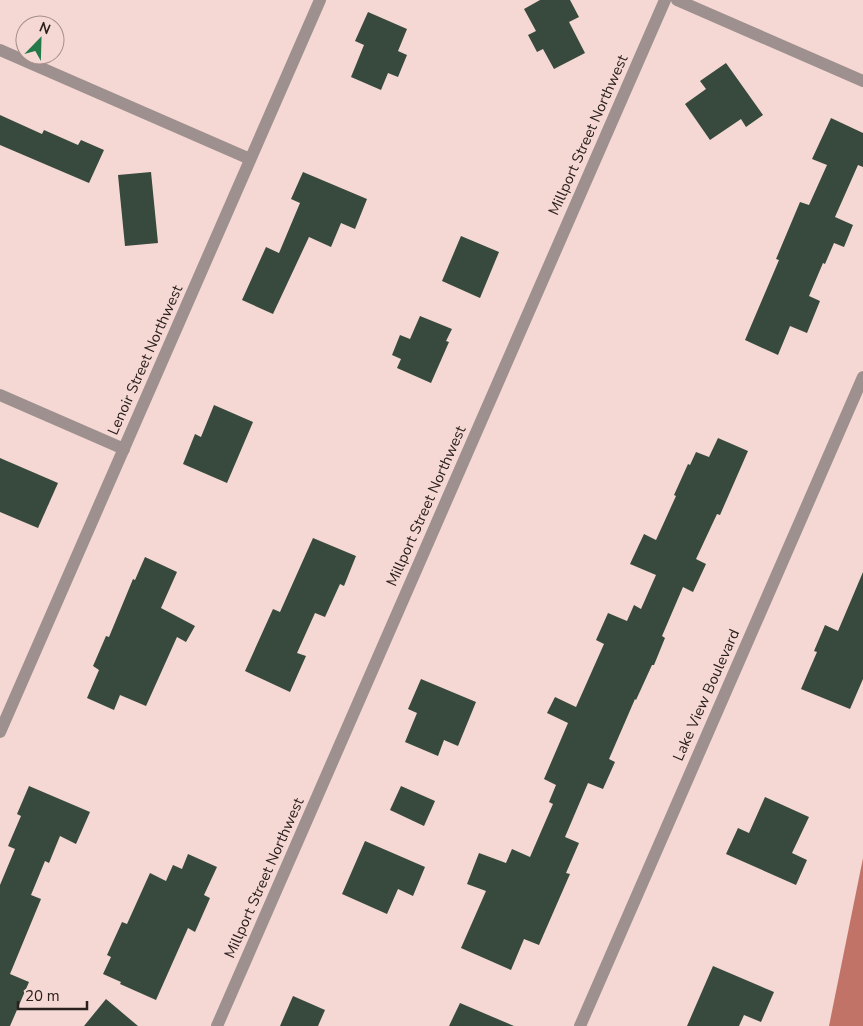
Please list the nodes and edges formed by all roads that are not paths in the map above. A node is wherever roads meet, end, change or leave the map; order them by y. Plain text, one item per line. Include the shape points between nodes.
1 (320, 0) edge
2 (665, 0) edge
3 (677, 0) edge
4 (0, 50) edge
5 (863, 81) edge
6 (250, 159) junction
7 (863, 377) edge
8 (0, 394) edge
9 (124, 449) junction
10 (0, 732) edge
11 (217, 1026) edge
12 (580, 1026) edge

1 - 6 street, Lenoir Street Northwest
2 - 11 street, Millport Street Northwest
3 - 5 street
4 - 6 street
6 - 9 street, Lenoir Street Northwest
7 - 12 street, Lake View Boulevard
8 - 9 street
9 - 10 street, Lenoir Street Northwest

